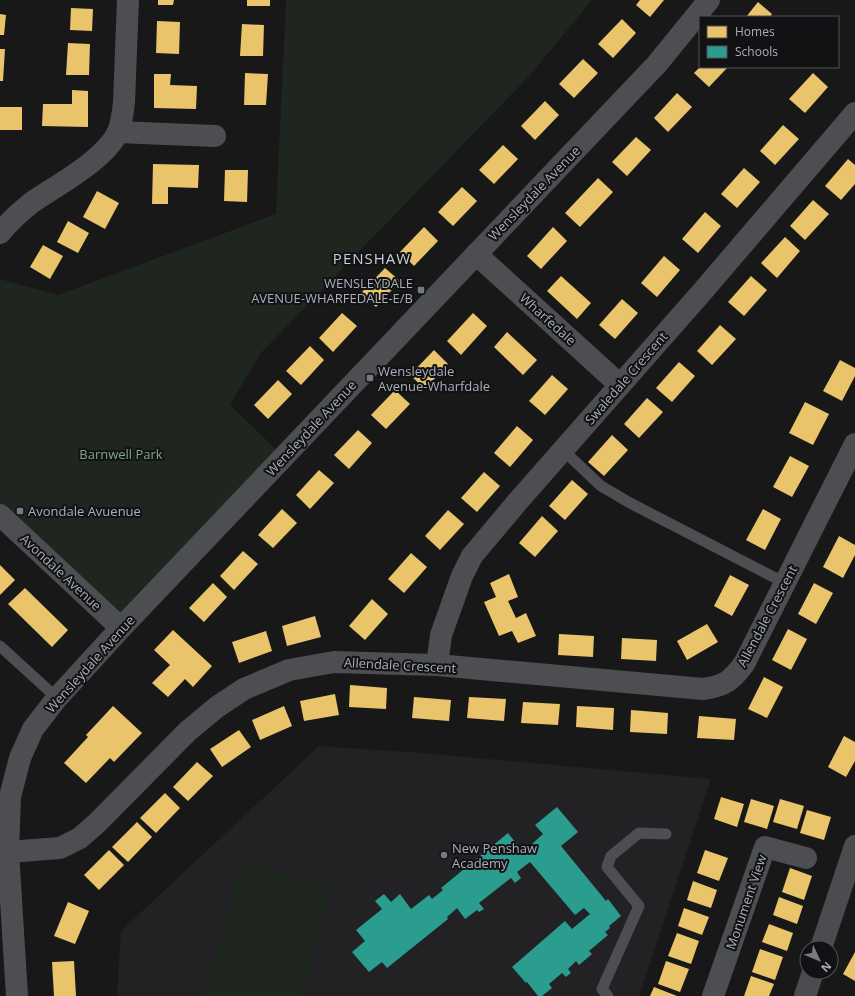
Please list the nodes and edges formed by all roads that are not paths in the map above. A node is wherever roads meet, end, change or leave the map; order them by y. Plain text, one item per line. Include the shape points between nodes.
1 (128, 0) edge
2 (709, 0) edge
3 (855, 113) edge
4 (118, 132) junction
5 (215, 136) dead end
6 (4, 220) edge
7 (476, 254) junction
8 (620, 385) junction
9 (854, 448) edge
10 (563, 450) junction
11 (1, 519) edge
12 (785, 583) junction
13 (121, 628) junction
14 (0, 646) edge
15 (437, 665) junction
16 (57, 698) junction
17 (6, 784) edge
18 (666, 834) dead end
19 (855, 846) edge
20 (8, 852) junction
21 (806, 858) dead end
22 (824, 940) edge
23 (8, 966) edge
24 (810, 980) edge
25 (17, 996) edge
26 (608, 996) edge
27 (713, 996) edge
28 (805, 996) edge

1 - 4 street via 124,102
2 - 7 street, Wensleydale Avenue via 657,64
3 - 8 street, Swaledale Crescent
4 - 5 street
4 - 6 street via 94,160
7 - 8 street, Wharfedale
7 - 13 street, Wensleydale Avenue
8 - 10 street, Swaledale Crescent
9 - 12 street, Allendale Crescent
10 - 12 lane via 601,486
10 - 15 street, Swaledale Crescent via 472,556 462,576 441,635
11 - 13 street, Avondale Avenue
12 - 15 street, Allendale Crescent via 744,664 732,679 717,687 703,689
13 - 16 street, Wensleydale Avenue
14 - 16 lane
15 - 20 street, Allendale Crescent via 334,662 289,670 244,689 216,707 188,731 80,838 60,848
16 - 17 street, Wensleydale Avenue via 33,728
17 - 20 street, Wensleydale Avenue via 10,797
18 - 26 lane via 639,833 611,856 607,867 639,906 602,990
19 - 22 street
20 - 23 street
21 - 27 street, Monument View via 765,847
23 - 25 street
24 - 28 street

